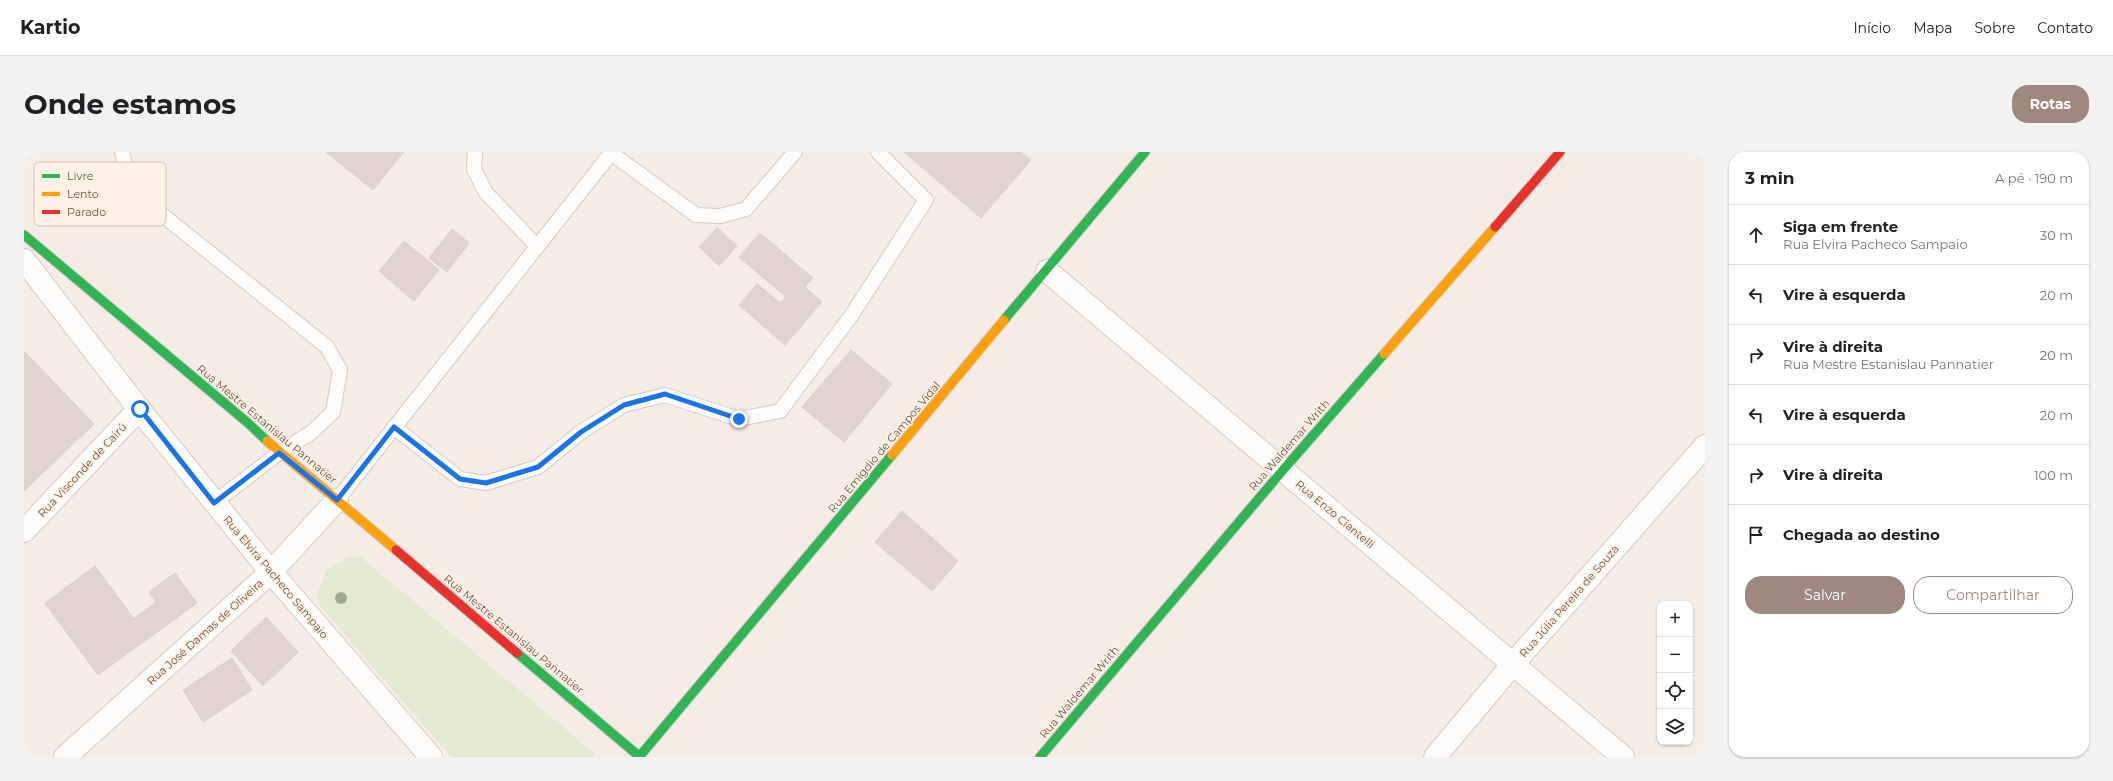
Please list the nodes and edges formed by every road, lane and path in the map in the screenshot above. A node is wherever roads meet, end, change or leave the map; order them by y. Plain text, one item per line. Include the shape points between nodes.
1 (122, 152) edge
2 (475, 152) edge
3 (795, 152) edge
4 (878, 152) edge
5 (1145, 152) edge
6 (1560, 152) edge
7 (612, 153) edge
8 (125, 162) edge
9 (166, 219) edge
10 (24, 236) edge
11 (538, 246) junction
12 (24, 260) edge
13 (1047, 271) junction
14 (140, 409) junction
15 (394, 427) junction
16 (1705, 446) edge
17 (279, 453) junction
18 (1283, 470) junction
19 (337, 500) junction
20 (214, 503) junction
21 (24, 531) edge
22 (271, 572) junction
23 (1513, 664) junction
24 (65, 757) edge
25 (431, 757) edge
26 (640, 757) edge
27 (1040, 757) edge
28 (1435, 757) edge
29 (1623, 757) edge

1 - 8 lane
2 - 11 lane via 474,169 486,193
3 - 7 lane via 746,208 720,216 696,214
4 - 15 lane via 926,200 851,316 780,411 739,419 665,394 624,405 581,432 538,467 486,483 460,479
5 - 13 street, Rua Emigdio de Campos Vidal
6 - 18 street, Rua Waldemar Writh
7 - 11 lane
9 - 17 lane via 327,347 340,370 333,412 312,432
10 - 17 street, Rua Mestre Estanislau Pannatier via 248,423
11 - 15 lane
12 - 14 street, Rua Elvira Pacheco Sampaio
13 - 18 street, Rua Enzo Ciantelli
13 - 26 street, Rua Emigdio de Campos Vidal
14 - 20 street, Rua Elvira Pacheco Sampaio
14 - 21 street, Rua Visconde de Cairú
15 - 19 lane
16 - 23 street, Rua Júlia Pereira de Souza
17 - 19 street, Rua Mestre Estanislau Pannatier
17 - 20 lane
18 - 23 street, Rua Enzo Ciantelli
18 - 27 street, Rua Waldemar Writh
19 - 22 street, Rua José Damas de Oliveira
19 - 26 street, Rua Mestre Estanislau Pannatier
20 - 22 street, Rua Elvira Pacheco Sampaio
22 - 24 street, Rua José Damas de Oliveira
22 - 25 street, Rua Elvira Pacheco Sampaio
23 - 28 street, Rua Júlia Pereira de Souza
23 - 29 street, Rua Enzo Ciantelli

